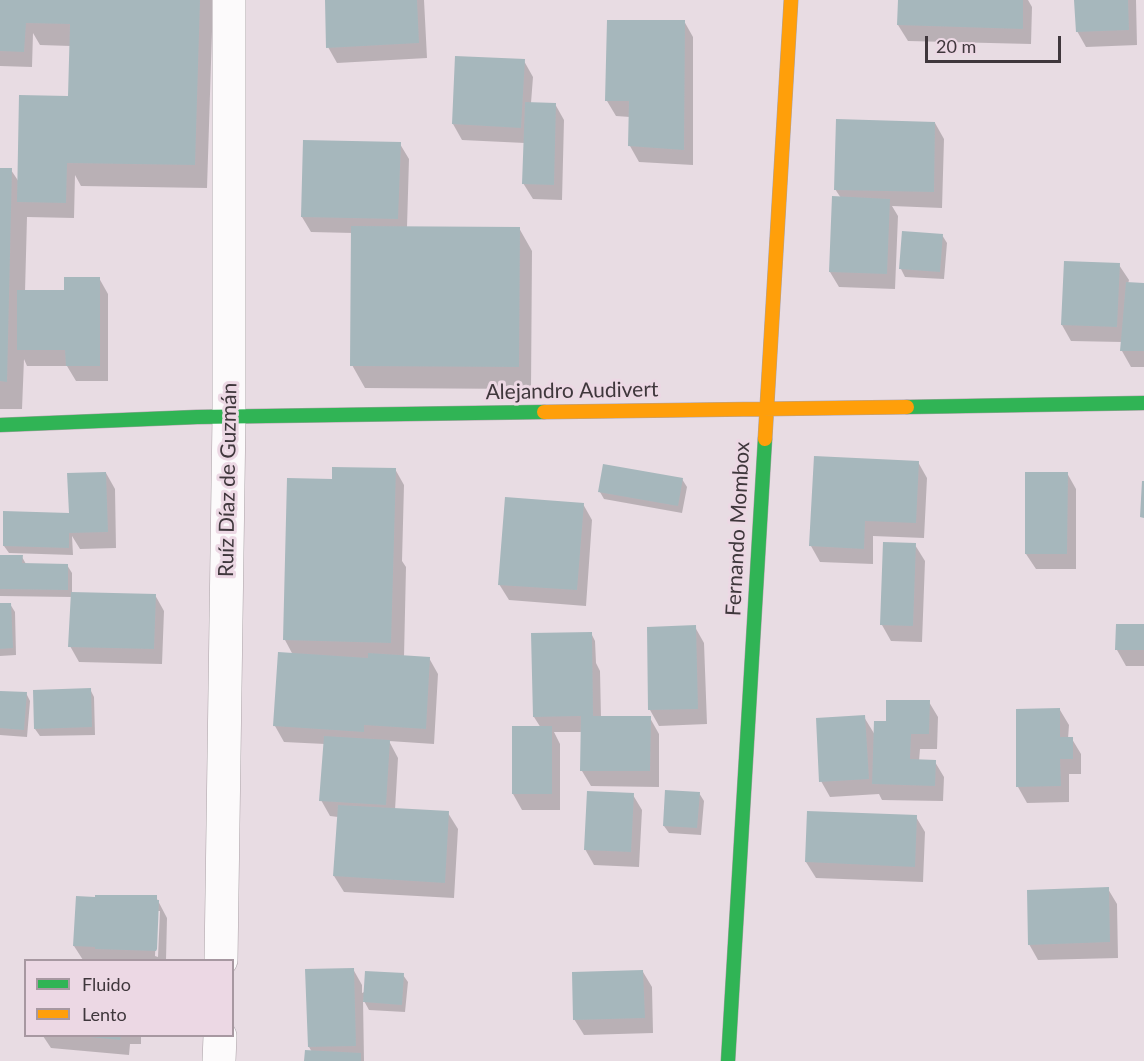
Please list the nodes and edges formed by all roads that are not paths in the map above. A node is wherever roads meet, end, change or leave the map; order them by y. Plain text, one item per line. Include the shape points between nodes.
1 (229, 0) edge
2 (791, 0) edge
3 (1144, 403) edge
4 (767, 409) junction
5 (229, 417) junction
6 (0, 425) edge
7 (221, 959) edge
8 (219, 1037) edge
9 (219, 1061) edge
10 (728, 1061) edge

1 - 5 street, Ruíz Díaz de Guzmán
2 - 4 street, Fernando Mombox
3 - 4 street, Alejandro Audivert
4 - 5 street, Alejandro Audivert
4 - 10 street, Fernando Mombox
5 - 6 street, Alejandro Audivert
5 - 7 street, Ruíz Díaz de Guzmán
8 - 9 street

